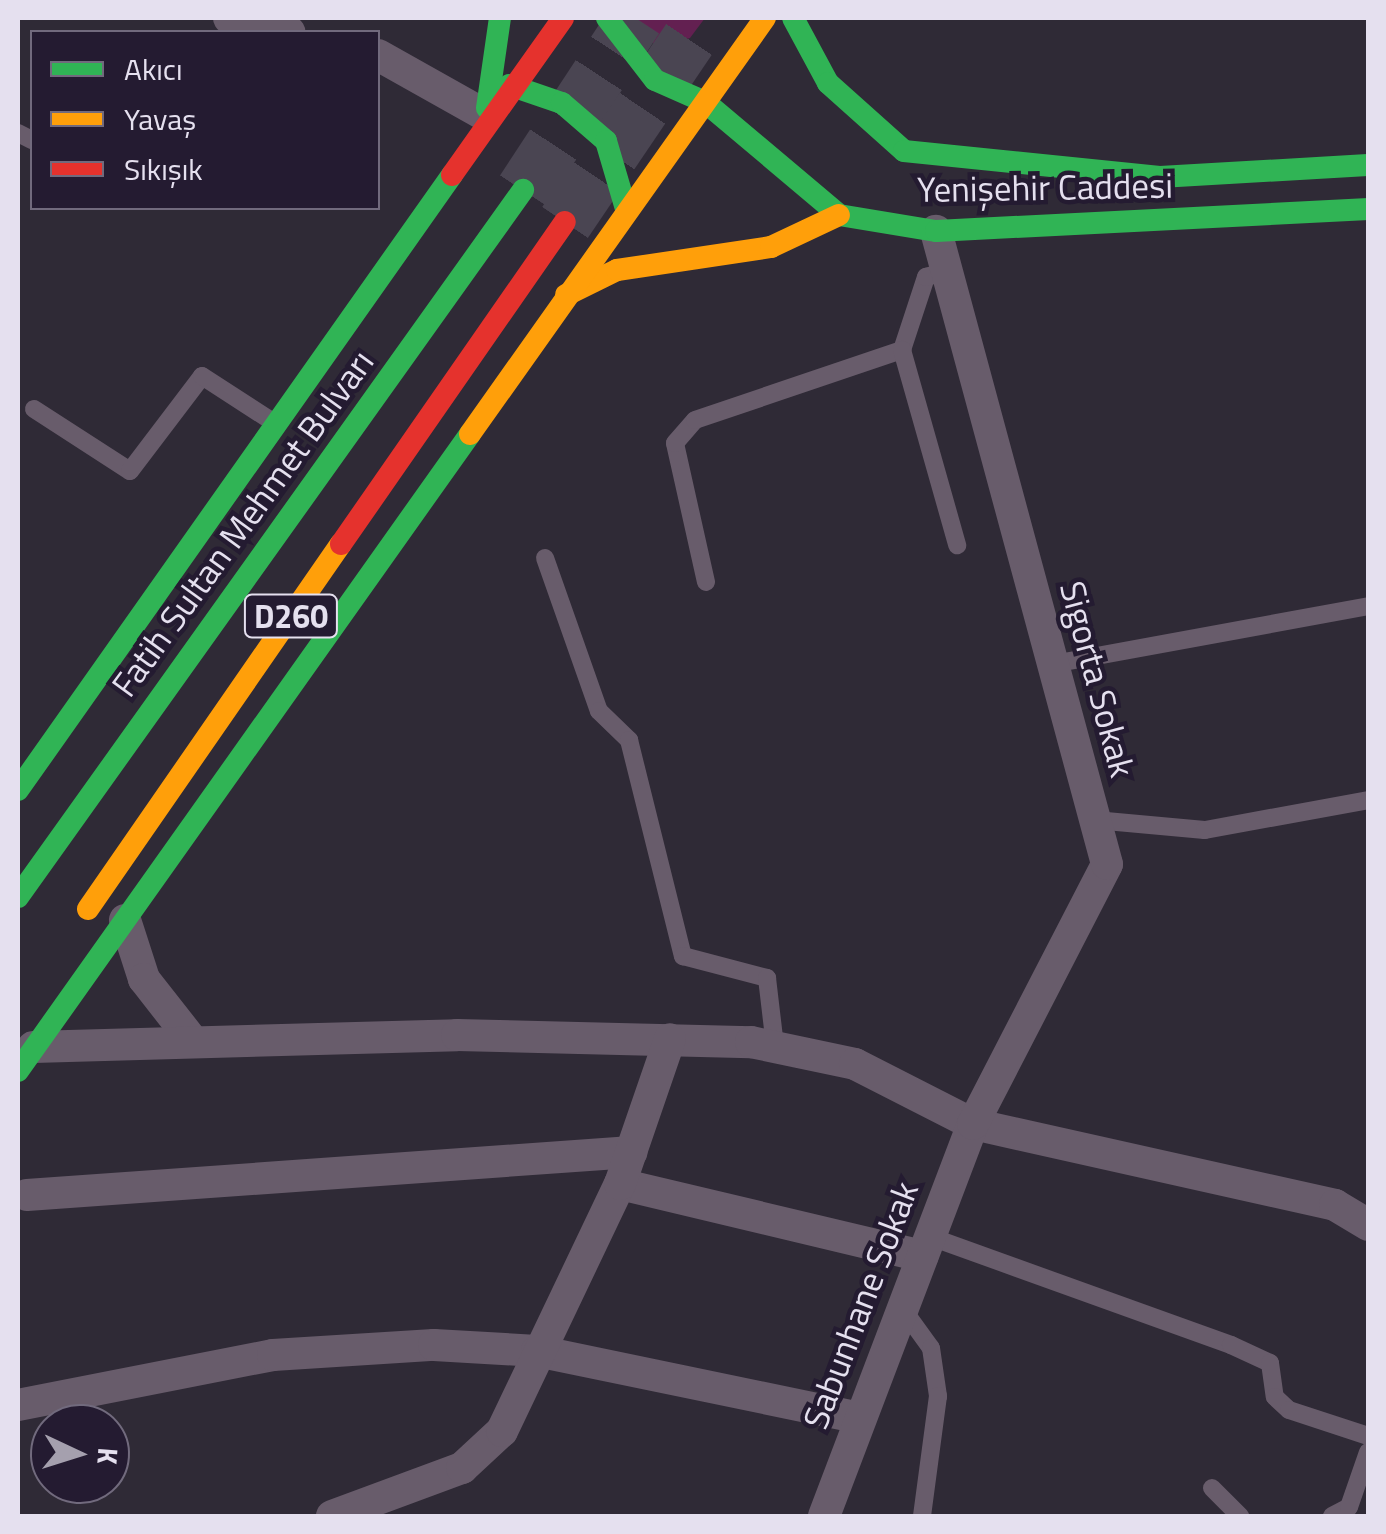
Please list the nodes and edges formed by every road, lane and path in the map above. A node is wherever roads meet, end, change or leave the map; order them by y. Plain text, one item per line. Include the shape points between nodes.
1 (230, 18) edge
2 (500, 18) edge
3 (563, 18) edge
4 (607, 18) edge
5 (765, 18) edge
6 (793, 18) edge
7 (280, 30) edge
8 (380, 55) edge
9 (509, 85) junction
10 (704, 102) junction
11 (486, 115) junction
12 (1368, 165) edge
13 (523, 190) tunnel mouth
14 (626, 209) junction
15 (1368, 209) edge
16 (839, 215) junction
17 (564, 222) tunnel mouth
18 (936, 231) junction
19 (947, 272) junction
20 (563, 296) junction
21 (902, 350) junction
22 (34, 409) dead end
23 (271, 420) junction
24 (957, 545) dead end
25 (545, 558) dead end
26 (706, 582) dead end
27 (1368, 606) edge
28 (1053, 664) junction
29 (60, 727) junction
30 (18, 733) edge
31 (18, 790) edge
32 (1368, 800) edge
33 (1094, 820) junction
34 (18, 897) edge
35 (125, 920) junction
36 (74, 928) dead end
37 (191, 1038) junction
38 (670, 1040) junction
39 (775, 1046) junction
40 (25, 1059) edge
41 (973, 1124) junction
42 (631, 1152) junction
43 (620, 1184) junction
44 (27, 1195) dead end
45 (1368, 1225) edge
46 (927, 1247) junction
47 (902, 1308) junction
48 (537, 1351) junction
49 (18, 1404) edge
50 (857, 1417) junction
51 (1368, 1436) edge
52 (1368, 1452) edge
53 (1212, 1488) dead end
54 (332, 1516) edge
55 (824, 1516) edge
56 (922, 1516) edge
57 (1240, 1516) edge
58 (1332, 1516) edge

1 - 7 street
2 - 11 main road
3 - 9 main road
4 - 10 main road via 656,80
5 - 10 main road
6 - 12 main road, Yenişehir Caddesi via 828,82 904,150 1160,177
8 - 11 street
9 - 11 main road
9 - 14 main road via 562,102 606,141
10 - 14 main road
10 - 16 main road
11 - 23 main road
13 - 34 main road, Fatih Sultan Mehmet Bulvarı / D260
14 - 20 main road
15 - 18 main road, Yenişehir Caddesi
16 - 18 main road, Yenişehir Caddesi
16 - 20 main road via 771,248 617,270
17 - 36 main road, D260
18 - 19 street, Sigorta Sokak
19 - 21 lane via 926,277
19 - 28 street, Sigorta Sokak
20 - 35 main road
21 - 24 lane
21 - 26 lane via 695,420 675,443
22 - 23 lane via 130,472 202,376
23 - 29 main road
25 - 39 lane via 599,711 628,740 683,956 767,978
27 - 28 lane
28 - 33 street, Sigorta Sokak
29 - 30 street
29 - 31 main road
32 - 33 lane via 1205,830
33 - 41 street, Sigorta Sokak via 1107,864
35 - 37 street via 144,979
35 - 40 main road
37 - 38 street
37 - 40 street
38 - 39 street
38 - 42 street
39 - 41 street via 855,1064
41 - 45 street via 1335,1205
41 - 46 street, Sabunhane Sokak
42 - 43 street
42 - 44 street
43 - 46 street
43 - 48 street
46 - 47 street, Sabunhane Sokak
46 - 51 lane via 1231,1345 1270,1363 1276,1398 1289,1410
47 - 50 street, Sabunhane Sokak
47 - 56 lane via 931,1348 938,1396
48 - 49 street via 326,1349
48 - 50 street
48 - 54 street via 485,1451
50 - 55 street, Sabunhane Sokak
52 - 58 lane via 1349,1508
53 - 57 lane

